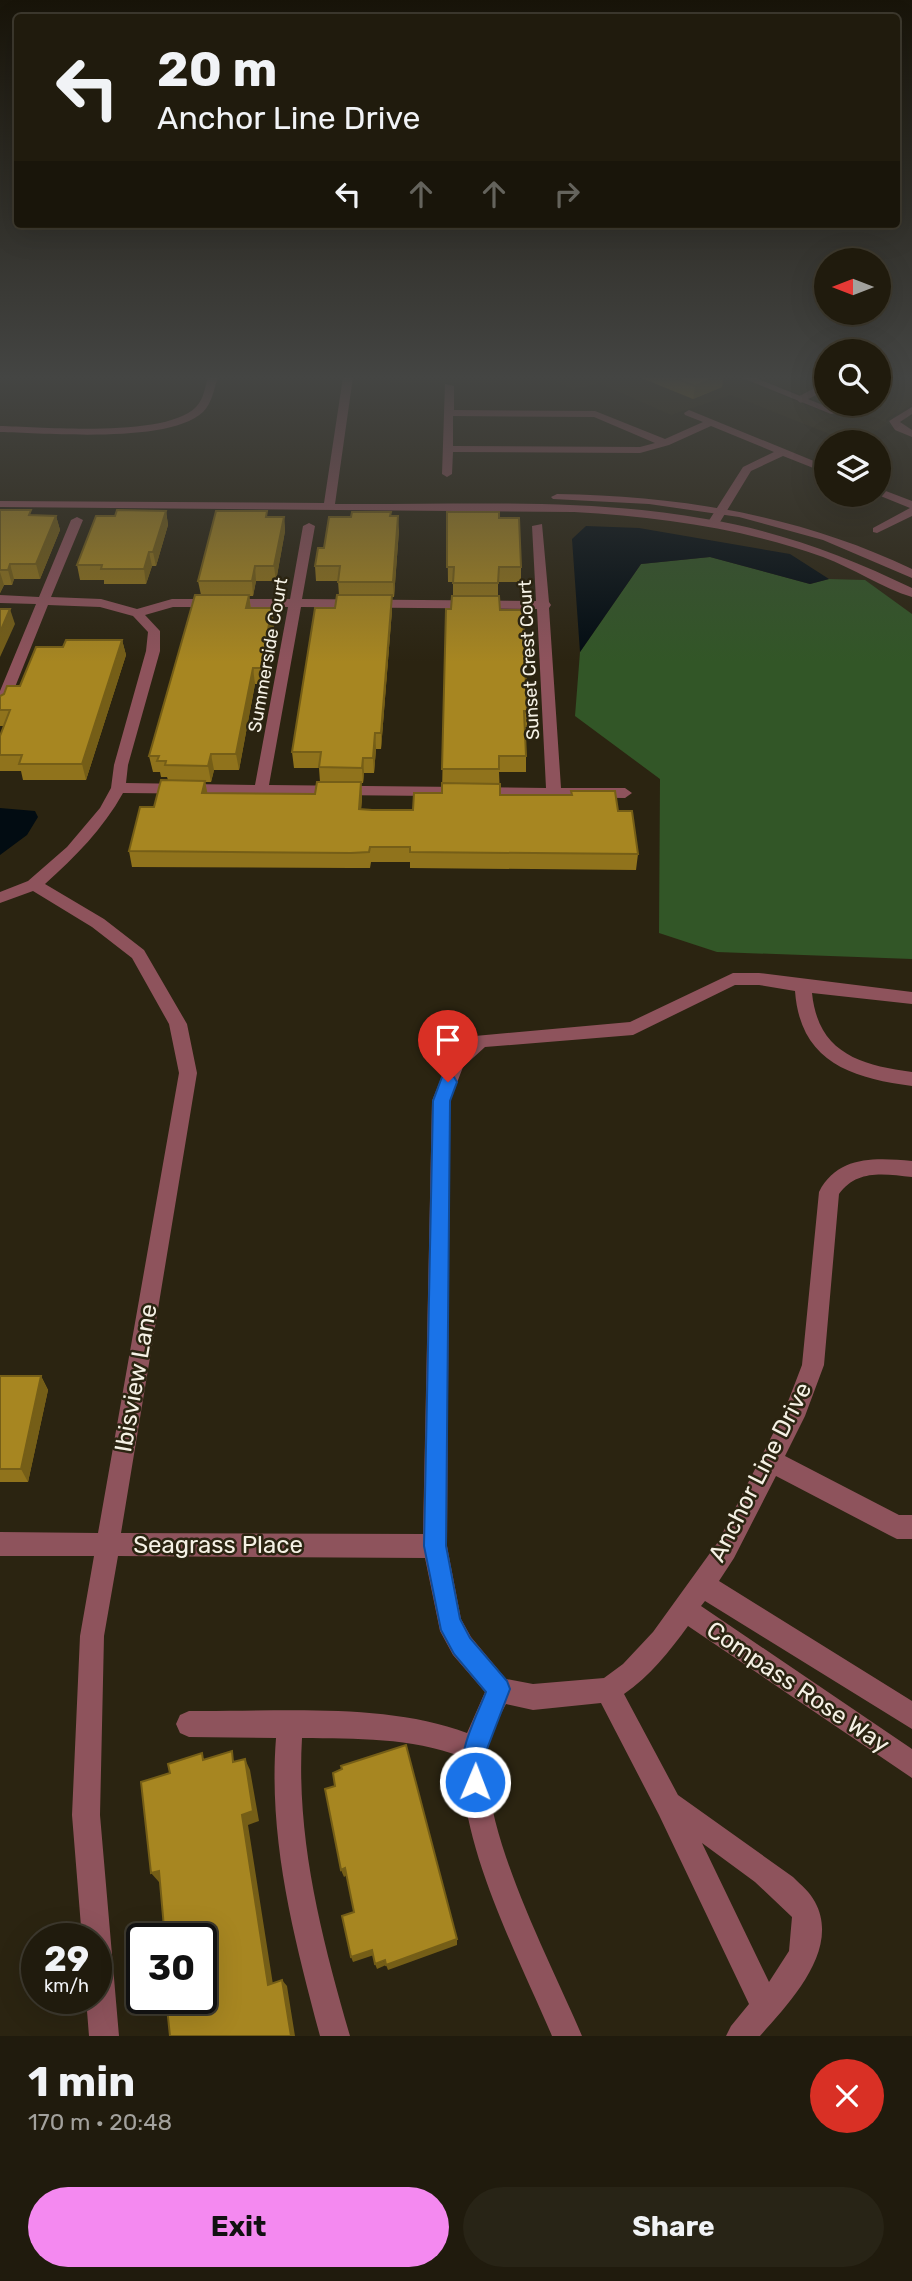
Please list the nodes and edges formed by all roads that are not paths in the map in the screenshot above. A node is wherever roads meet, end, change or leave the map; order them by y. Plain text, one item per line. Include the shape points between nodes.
1 (334, 472) edge
2 (745, 472) edge
3 (0, 493) edge
4 (891, 496) edge
5 (330, 501) junction
6 (0, 504) edge
7 (912, 505) edge
8 (722, 510) junction
9 (912, 511) edge
10 (78, 520) dead end
11 (714, 522) junction
12 (309, 526) dead end
13 (538, 526) dead end
14 (877, 530) dead end
15 (912, 574) edge
16 (912, 593) edge
17 (0, 599) edge
18 (44, 600) junction
19 (295, 603) junction
20 (545, 605) junction
21 (136, 612) junction
22 (0, 707) edge
23 (118, 788) junction
24 (261, 791) junction
25 (554, 792) junction
26 (625, 793) dead end
27 (34, 885) junction
28 (0, 898) edge
29 (803, 986) junction
30 (912, 998) edge
31 (912, 1079) edge
32 (912, 1169) edge
33 (771, 1461) junction
34 (912, 1527) edge
35 (0, 1544) edge
36 (108, 1545) junction
37 (435, 1546) junction
38 (701, 1584) junction
39 (683, 1608) junction
40 (499, 1689) junction
41 (608, 1689) junction
42 (912, 1716) edge
43 (189, 1724) dead end
44 (290, 1726) junction
45 (475, 1749) junction
46 (912, 1765) edge
47 (669, 1805) junction
48 (95, 1923) edge
49 (766, 2007) junction
50 (102, 2014) edge
51 (104, 2036) edge
52 (335, 2036) edge
53 (567, 2036) edge
54 (741, 2036) edge

1 - 5 street
2 - 8 street
3 - 5 street
4 - 7 street
5 - 6 street
5 - 8 street via 607,497
5 - 11 street via 617,510
8 - 11 street
8 - 15 street via 796,527
9 - 14 street
10 - 18 street
11 - 16 street via 821,551
12 - 19 street, Summerside Court
13 - 20 street, Sunset Crest Court
17 - 18 street
18 - 21 street via 101,603
18 - 22 street
19 - 20 street
19 - 21 street via 172,603
19 - 24 street, Summerside Court
20 - 25 street, Sunset Crest Court
21 - 23 street via 154,631 153,651
23 - 24 street
23 - 27 street via 72,851
24 - 25 street
25 - 26 street
27 - 28 street
27 - 36 street, Ibisview Lane via 98,923 138,954 178,1024 188,1073
29 - 30 street
29 - 31 street via 806,1017 825,1048 864,1071
29 - 37 street via 733,979 633,1028 481,1041 455,1063 442,1101
32 - 33 street, Anchor Line Drive via 854,1168 837,1179 829,1192 813,1365
33 - 34 street via 897,1527
33 - 38 street, Anchor Line Drive via 726,1550
35 - 36 street, Seagrass Place
36 - 37 street, Seagrass Place
36 - 48 street, Ibisview Lane via 92,1636 86,1801
37 - 40 street via 449,1622 462,1646
38 - 39 street, Anchor Line Drive
38 - 42 street, Compass Rose Way
39 - 41 street, Anchor Line Drive via 662,1641 632,1673
39 - 46 street, Compass Rose Way
40 - 41 street, Anchor Line Drive via 533,1697
40 - 45 street
41 - 47 street
43 - 44 street
44 - 45 street via 390,1726 441,1736
44 - 52 street via 286,1760 291,1831 318,1977
45 - 53 street via 475,1782 487,1835
47 - 49 street
47 - 49 street via 780,1884 805,1910 807,1932 801,1959
49 - 54 street
50 - 51 street, Ibisview Lane

